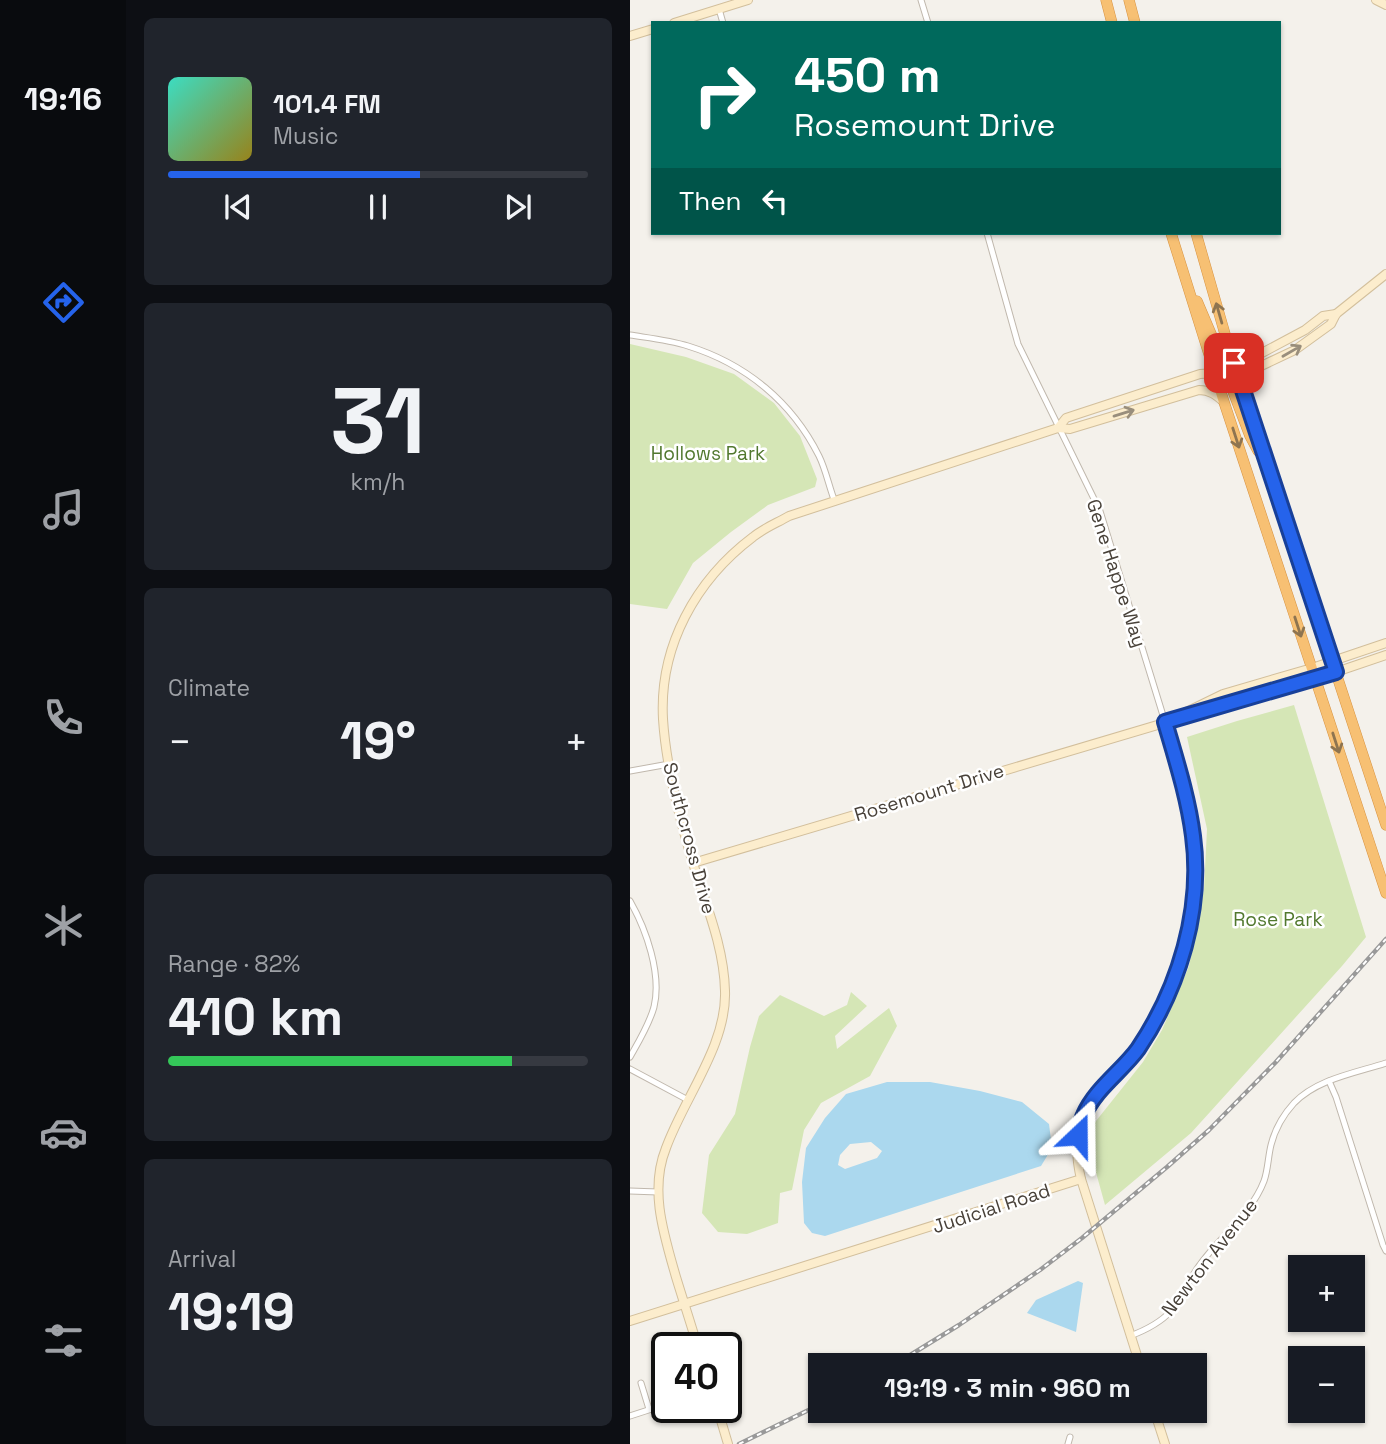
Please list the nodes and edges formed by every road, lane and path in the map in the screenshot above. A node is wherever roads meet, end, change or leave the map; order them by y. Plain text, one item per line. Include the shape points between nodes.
1 (748, 0) edge
2 (921, 0) edge
3 (1106, 0) edge
4 (1129, 0) edge
5 (1376, 0) edge
6 (1386, 5) edge
7 (719, 9) junction
8 (680, 21) edge
9 (722, 21) edge
10 (927, 21) edge
11 (1111, 21) edge
12 (1134, 21) edge
13 (651, 30) edge
14 (630, 36) edge
15 (988, 235) edge
16 (1172, 235) edge
17 (1197, 235) edge
18 (1180, 265) junction
19 (1386, 274) edge
20 (1336, 314) junction
21 (630, 335) edge
22 (1229, 348) junction
23 (1215, 373) junction
24 (1238, 377) junction
25 (1224, 402) junction
26 (1058, 428) junction
27 (1268, 466) junction
28 (835, 502) junction
29 (1386, 643) edge
30 (1386, 655) edge
31 (1332, 661) junction
32 (1336, 672) junction
33 (1313, 673) junction
34 (1165, 722) junction
35 (669, 764) junction
36 (630, 771) edge
37 (1386, 825) edge
38 (693, 863) junction
39 (1386, 893) edge
40 (630, 901) edge
41 (630, 1056) edge
42 (1386, 1063) edge
43 (630, 1069) edge
44 (1329, 1081) junction
45 (688, 1100) junction
46 (1081, 1179) junction
47 (630, 1191) edge
48 (658, 1192) junction
49 (1386, 1251) edge
50 (684, 1304) junction
51 (630, 1321) edge
52 (693, 1332) edge
53 (1130, 1336) junction
54 (1136, 1353) edge
55 (641, 1383) dead end
56 (649, 1409) joint
57 (630, 1416) edge
58 (722, 1423) edge
59 (1158, 1423) edge
60 (729, 1444) edge
61 (1165, 1444) edge

1 - 7 street
2 - 10 street
3 - 11 highway
4 - 12 highway
5 - 6 street
7 - 8 street
7 - 9 street
13 - 14 street
15 - 26 street, Gene Happe Way via 1018,344
16 - 18 highway
22 -> 17 highway
18 - 23 highway
18 - 24 highway via 1223,362
19 - 20 street
20 - 22 street via 1323,316 1260,354 1242,357
24 -> 20 street via 1295,350 1331,324
21 - 28 street via 715,355 774,394 800,424 820,458
22 - 24 highway
23 - 25 highway
23 - 26 street, Southcross Drive via 1066,418
23 - 27 highway via 1231,386 1250,436
24 - 27 highway
26 -> 25 street, Southcross Drive via 1070,429 1199,390 1214,393
25 -> 33 highway
26 - 28 street, Southcross Drive
26 - 34 street, Gene Happe Way via 1100,511
27 - 31 highway
28 - 35 street, Southcross Drive via 789,516 754,535 721,563 695,597 675,636 665,678 663,718
29 - 31 street
30 - 32 street
31 - 32 highway
31 - 33 street
32 - 33 street
32 - 37 highway
33 - 34 street, Rosemount Drive
33 -> 39 highway
34 - 38 street, Rosemount Drive
34 - 46 street via 1194,839 1195,879 1187,938 1154,1022 1084,1114 1076,1156
35 - 36 street
35 - 38 street, Southcross Drive
38 - 45 street, Southcross Drive via 721,953 725,992 718,1039
40 - 41 street via 657,978 647,1027
42 - 44 street, Newton Avenue
43 - 45 street
44 - 49 street
44 - 53 street, Newton Avenue via 1303,1094 1286,1111 1274,1135 1259,1191 1198,1266 1177,1306
45 - 48 street, Southcross Drive via 665,1149
46 - 50 street, Judicial Road
46 - 53 street
47 - 48 street
48 - 50 street, Southcross Drive via 662,1230
50 - 51 street, Judicial Road
50 - 52 street, Southcross Drive
53 - 54 street
55 - 56 street
56 - 57 street
58 - 60 street
59 - 61 street

